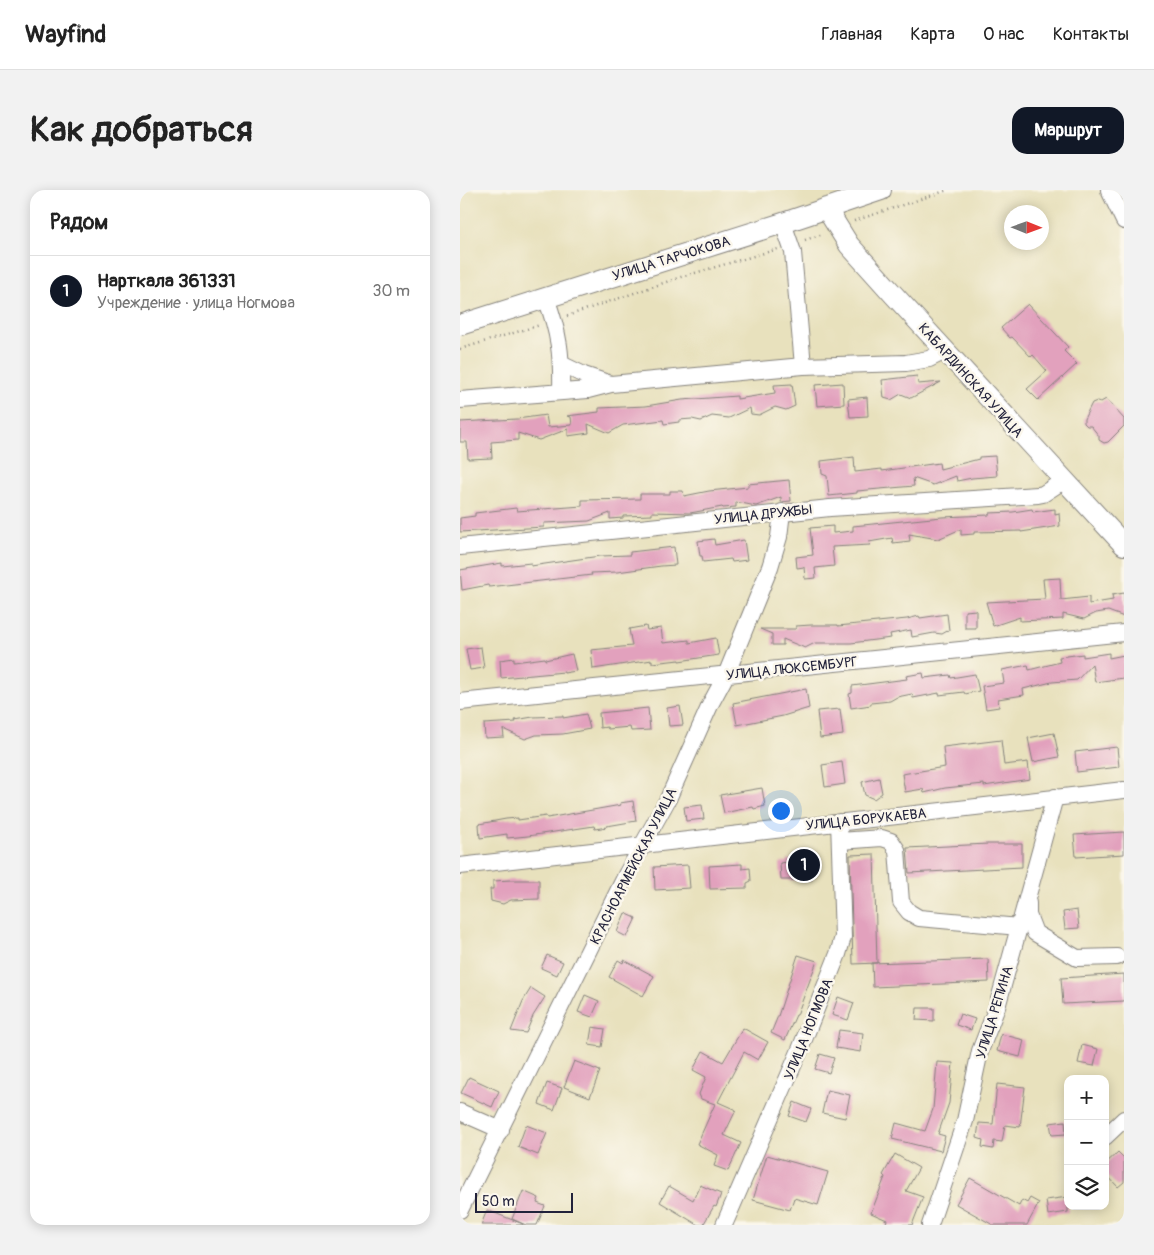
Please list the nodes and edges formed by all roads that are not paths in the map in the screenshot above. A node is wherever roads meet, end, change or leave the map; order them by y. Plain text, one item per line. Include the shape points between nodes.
1 (881, 190) edge
2 (1109, 190) edge
3 (826, 208) junction
4 (1124, 221) edge
5 (783, 223) junction
6 (546, 298) junction
7 (460, 325) edge
8 (945, 351) junction
9 (561, 364) junction
10 (803, 366) junction
11 (611, 384) junction
12 (560, 392) junction
13 (460, 400) edge
14 (1063, 481) junction
15 (782, 512) junction
16 (1124, 545) edge
17 (460, 547) edge
18 (1124, 633) edge
19 (726, 675) junction
20 (460, 702) edge
21 (1124, 790) edge
22 (1056, 798) junction
23 (839, 822) junction
24 (840, 841) junction
25 (644, 845) junction
26 (460, 866) edge
27 (1027, 898) junction
28 (1019, 927) junction
29 (1117, 957) dead end
30 (460, 1112) edge
31 (1124, 1119) edge
32 (501, 1130) junction
33 (1109, 1133) edge
34 (460, 1210) edge
35 (724, 1225) edge
36 (930, 1225) edge

1 - 3 main road, УЛИЦА ТАРЧОКОВА
2 - 4 street
3 - 5 main road, УЛИЦА ТАРЧОКОВА
3 - 8 main road, КАБАРДИНСКАЯ УЛИЦА via 849,245
5 - 6 main road, УЛИЦА ТАРЧОКОВА
5 - 10 street via 792,245
6 - 7 main road, УЛИЦА ТАРЧОКОВА
6 - 9 street via 554,320
8 - 10 street via 929,359 906,363
8 - 14 main road, КАБАРДИНСКАЯ УЛИЦА
9 - 11 street
9 - 12 street
10 - 11 street
11 - 12 street
12 - 13 street
14 - 15 street, УЛИЦА ДРУЖБЫ via 1038,496
14 - 16 main road, КАБАРДИНСКАЯ УЛИЦА
15 - 17 street, УЛИЦА ДРУЖБЫ
15 - 19 street, КРАСНОАРМЕЙСКАЯ УЛИЦА via 770,567
18 - 19 street, УЛИЦА ЛЮКСЕМБУРГ
19 - 20 street, УЛИЦА ЛЮКСЕМБУРГ
19 - 25 street, КРАСНОАРМЕЙСКАЯ УЛИЦА
21 - 22 street, УЛИЦА БОРУКАЕВА
22 - 23 street, УЛИЦА БОРУКАЕВА
22 - 27 street, УЛИЦА РЕПИНА
23 - 24 street, УЛИЦА НОГМОВА
23 - 25 street, УЛИЦА БОРУКАЕВА
24 - 28 street via 882,838 892,841 897,850 902,902 919,918
24 - 35 street, УЛИЦА НОГМОВА via 844,937 799,1052
25 - 26 street, УЛИЦА БОРУКАЕВА
25 - 32 street, КРАСНОАРМЕЙСКАЯ УЛИЦА
27 - 28 street, УЛИЦА РЕПИНА
27 - 29 street via 1028,915 1035,933 1077,958
28 - 36 street, УЛИЦА РЕПИНА via 997,1007 980,1051 965,1121
30 - 32 street
31 - 33 street
32 - 34 street, КРАСНОАРМЕЙСКАЯ УЛИЦА

